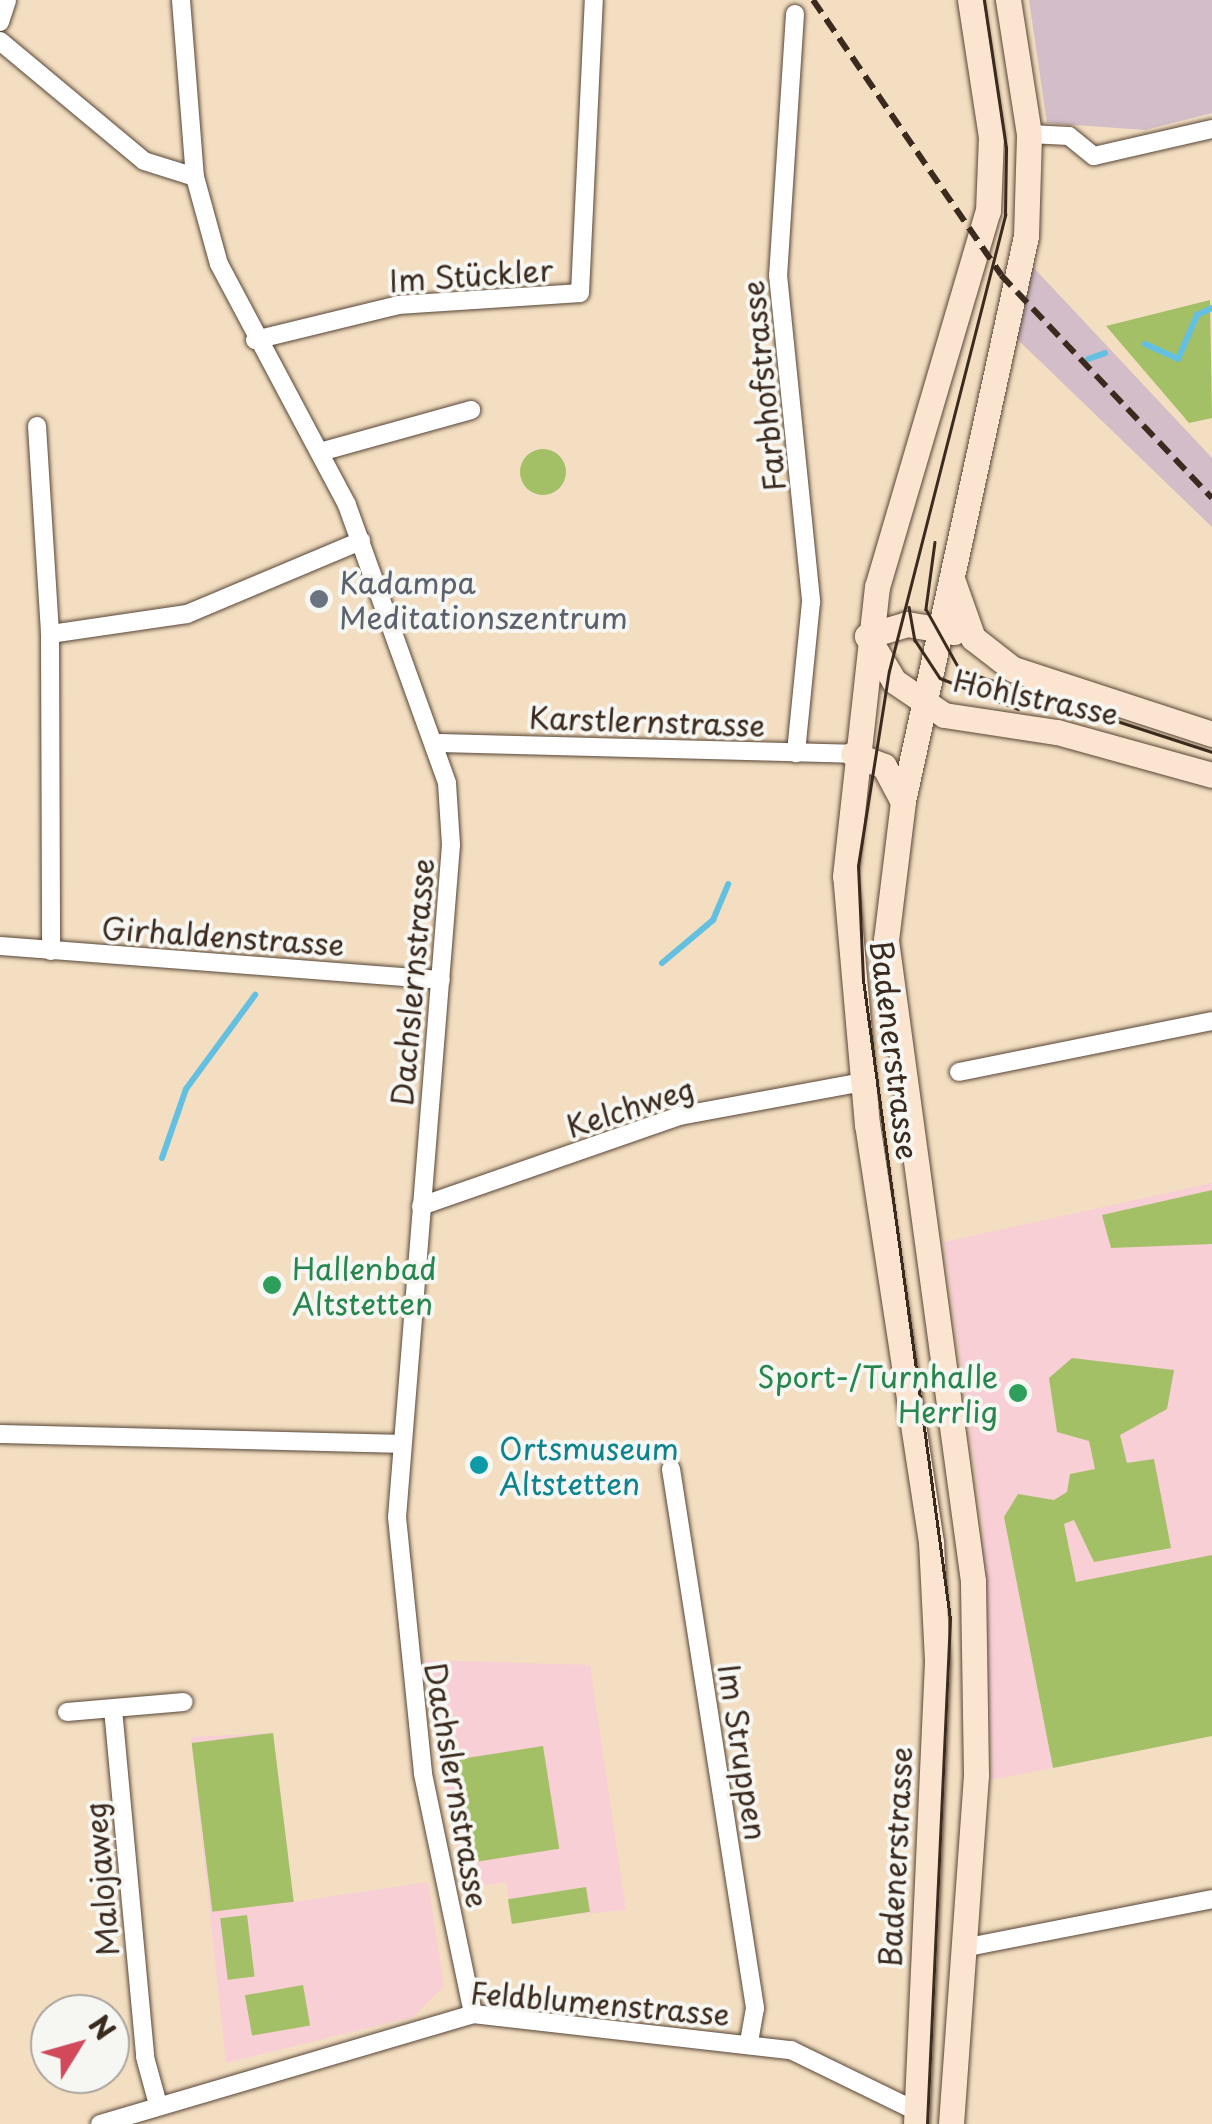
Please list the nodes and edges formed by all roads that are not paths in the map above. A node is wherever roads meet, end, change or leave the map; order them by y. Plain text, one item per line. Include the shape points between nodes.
1 (7, 0) edge
2 (181, 0) edge
3 (594, 0) edge
4 (970, 0) edge
5 (1008, 0) edge
6 (795, 14) dead end
7 (0, 22) edge
8 (0, 42) edge
9 (1212, 129) edge
10 (1030, 134) junction
11 (194, 177) junction
12 (255, 340) junction
13 (471, 410) dead end
14 (37, 426) dead end
15 (320, 452) junction
16 (361, 541) junction
17 (952, 580) junction
18 (939, 628) junction
19 (50, 634) junction
20 (867, 636) junction
21 (973, 638) junction
22 (924, 705) junction
23 (1212, 734) edge
24 (440, 743) junction
25 (796, 753) junction
26 (853, 754) junction
27 (1212, 774) edge
28 (903, 800) junction
29 (0, 946) edge
30 (50, 951) junction
31 (441, 980) junction
32 (1212, 1021) edge
33 (959, 1072) dead end
34 (863, 1082) junction
35 (421, 1206) junction
36 (0, 1434) edge
37 (397, 1444) junction
38 (671, 1469) dead end
39 (184, 1702) dead end
40 (114, 1710) junction
41 (67, 1712) dead end
42 (1212, 1898) edge
43 (968, 1947) junction
44 (473, 2014) junction
45 (749, 2043) junction
46 (157, 2101) junction
47 (916, 2118) edge
48 (952, 2121) edge
49 (100, 2124) edge

1 - 7 street
2 - 11 street, Dachslernstrasse
3 - 12 street, Im Stückler via 580,293 399,305
4 - 20 street, Badenerstrasse via 991,137 988,212
5 - 10 street, Badenerstrasse
6 - 25 street, Farbhofstrasse via 778,275 812,602
8 - 11 street via 144,161
9 - 10 street via 1094,156 1069,136
10 - 17 street, Badenerstrasse via 1026,236
11 - 12 street, Dachslernstrasse via 219,264
12 - 15 street, Dachslernstrasse
13 - 15 street
14 - 19 street
15 - 16 street, Dachslernstrasse
16 - 19 street via 187,614
16 - 24 street, Dachslernstrasse
17 - 18 street, Badenerstrasse
17 - 21 street, Hohlstrasse
18 - 20 street, Hohlstrasse via 907,624
18 - 21 street, Hohlstrasse
18 - 22 street, Badenerstrasse
19 - 30 street
20 - 22 street, Hohlstrasse via 894,681
20 - 26 street, Badenerstrasse
21 - 23 street, Hohlstrasse via 1033,678
22 - 27 street, Hohlstrasse
22 - 28 street, Badenerstrasse
24 - 25 street, Karstlernstrasse
24 - 31 street, Dachslernstrasse via 451,845
25 - 26 street, Karstlernstrasse
26 - 28 street via 884,766
26 - 34 street, Badenerstrasse via 845,921
28 - 43 street, Badenerstrasse via 889,994 973,1581
29 - 30 street, Girhaldenstrasse
30 - 31 street, Girhaldenstrasse
31 - 35 street, Dachslernstrasse
32 - 33 street
34 - 35 street, Kelchweg via 678,1116
34 - 47 street, Badenerstrasse via 932,1542 937,1660
35 - 37 street, Dachslernstrasse
36 - 37 street
37 - 44 street, Dachslernstrasse via 408,1668
38 - 45 street, Im Struppen via 754,2008
39 - 40 street
40 - 41 street
40 - 46 street, Malojaweg via 145,2057
42 - 43 street
43 - 48 street, Badenerstrasse
44 - 45 street, Feldblumenstrasse
44 - 46 street, Feldblumenstrasse
45 - 47 street, Feldblumenstrasse via 835,2067
46 - 49 street, Feldblumenstrasse
47 - 48 street

